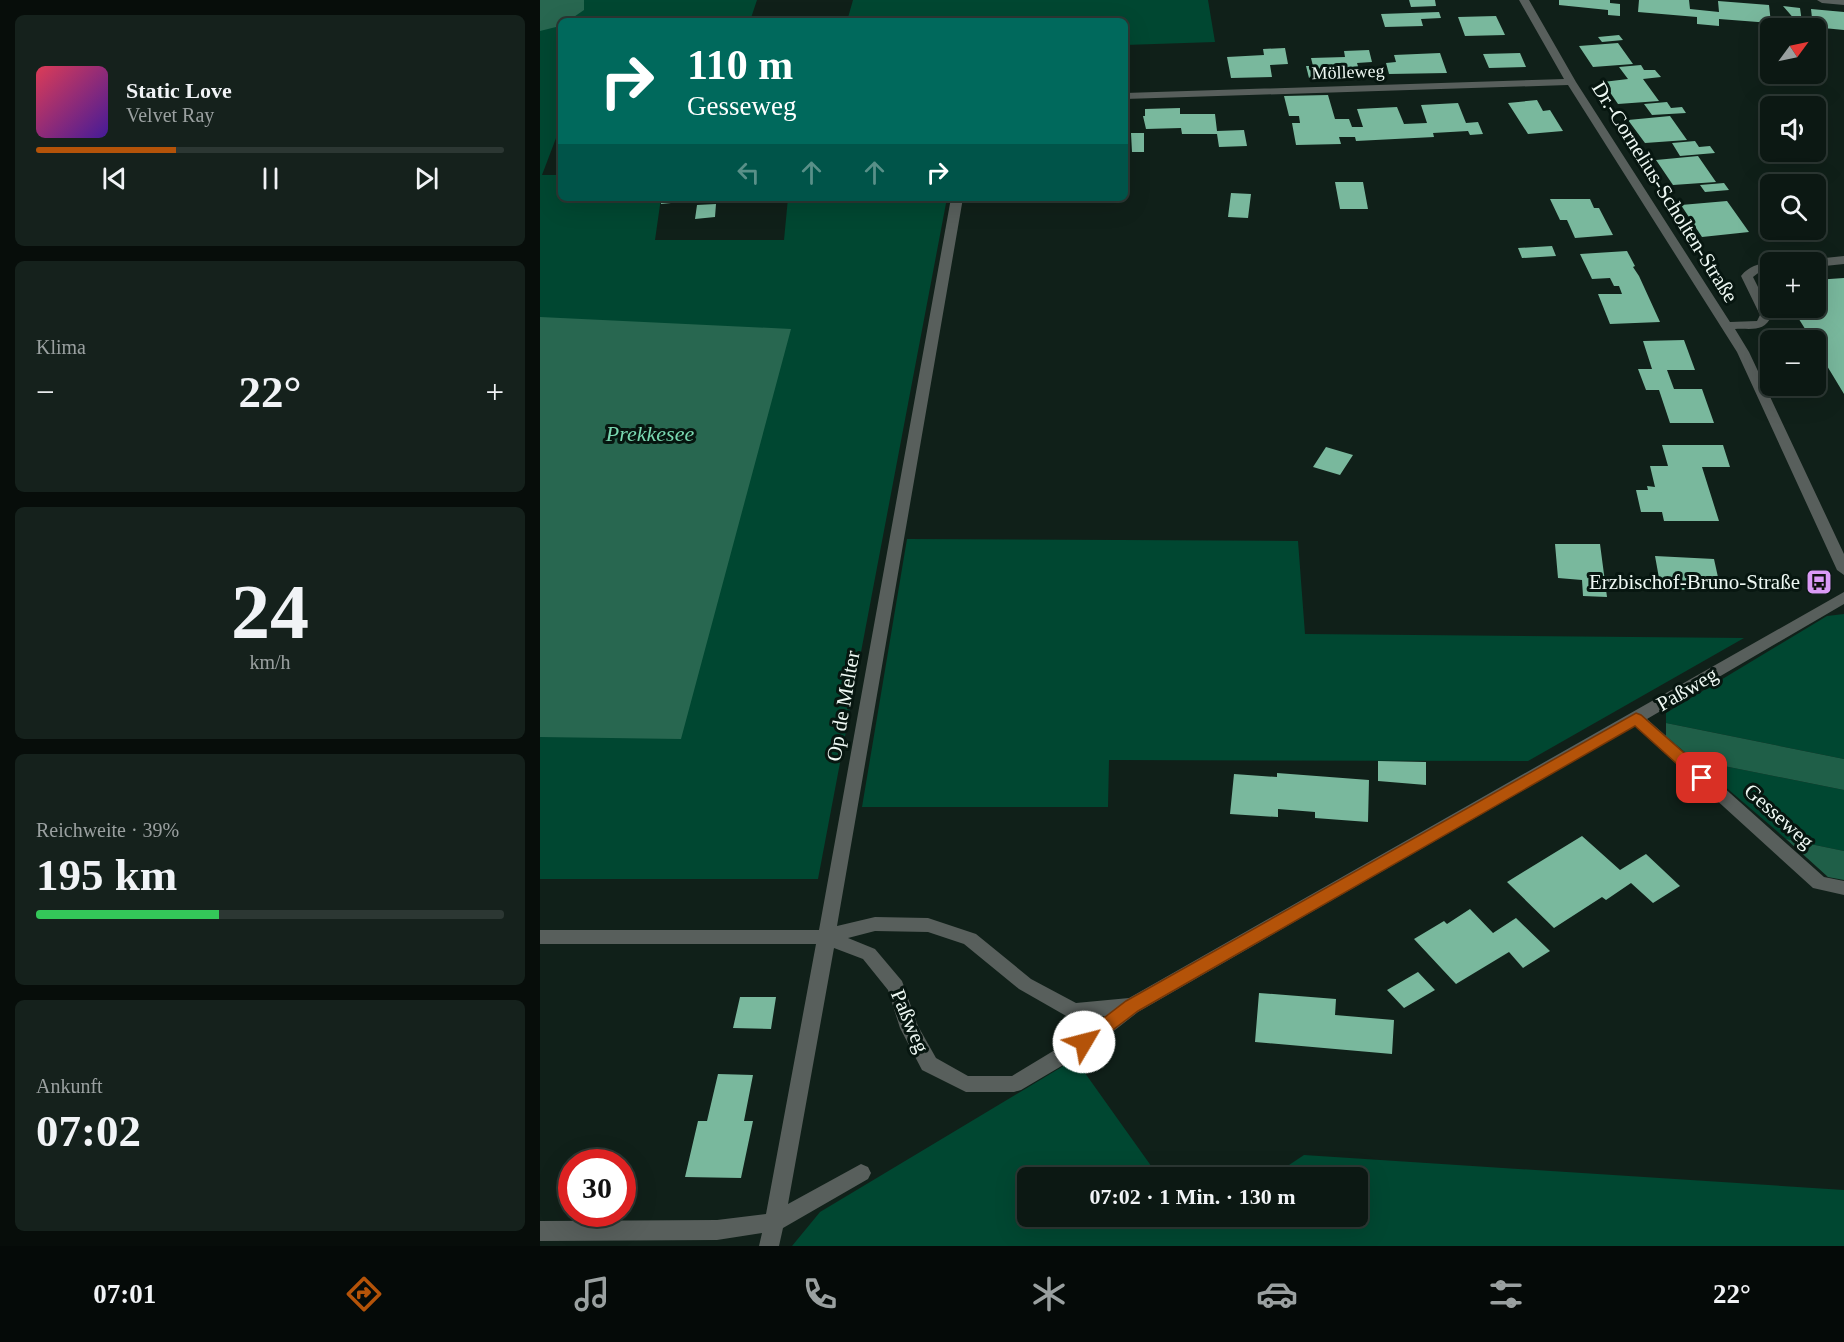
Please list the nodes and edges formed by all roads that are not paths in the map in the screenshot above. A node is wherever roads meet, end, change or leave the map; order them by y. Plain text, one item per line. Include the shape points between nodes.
1 (1524, 0) edge
2 (1822, 0) edge
3 (1844, 2) edge
4 (1571, 82) junction
5 (1128, 96) edge
6 (956, 201) edge
7 (1844, 260) edge
8 (1826, 262) edge
9 (1760, 267) edge
10 (1760, 303) edge
11 (1765, 318) edge
12 (1727, 326) junction
13 (1844, 570) edge
14 (1844, 597) edge
15 (1636, 718) junction
16 (1844, 888) edge
17 (540, 937) edge
18 (825, 937) junction
19 (1132, 1006) junction
20 (861, 1173) dead end
21 (776, 1222) junction
22 (540, 1231) edge
23 (769, 1246) edge

1 - 4 street, Dr.-Cornelius-Scholten-Straße
2 - 3 street
4 - 5 street, Mölleweg
4 - 12 street, Dr.-Cornelius-Scholten-Straße
6 - 18 street, Op de Melter
7 - 8 street
9 - 10 street via 1747,276
11 - 12 street via 1762,324
12 - 13 street, Dr.-Cornelius-Scholten-Straße via 1743,352
14 - 15 street, Paßweg
15 - 16 street, Gesseweg via 1820,882
15 - 19 street, Paßweg
17 - 18 street
18 - 19 street via 875,924 928,925 970,939 1025,984 1074,1011
18 - 19 street, Paßweg via 869,954 896,986 909,1028 929,1064 966,1084 1014,1083 1084,1042
18 - 21 street, Op de Melter
20 - 21 street
21 - 22 street via 717,1230
21 - 23 street, Op de Melter

